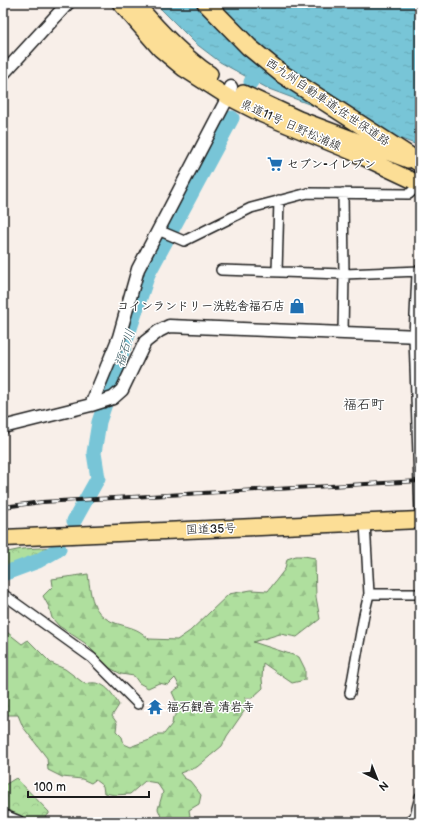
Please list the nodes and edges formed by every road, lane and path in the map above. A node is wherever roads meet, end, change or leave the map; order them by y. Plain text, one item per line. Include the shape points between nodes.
1 (68, 3) edge
2 (120, 3) edge
3 (136, 3) edge
4 (206, 3) edge
5 (3, 74) edge
6 (229, 92) junction
7 (420, 164) edge
8 (420, 184) edge
9 (343, 193) junction
10 (279, 200) junction
11 (160, 231) junction
12 (221, 270) dead end
13 (420, 271) edge
14 (277, 272) junction
15 (344, 274) junction
16 (343, 333) junction
17 (417, 336) edge
18 (91, 405) junction
19 (3, 427) edge
20 (420, 515) edge
21 (420, 520) edge
22 (365, 523) junction
23 (3, 538) edge
24 (3, 594) edge
25 (369, 594) junction
26 (420, 594) edge
27 (350, 693) dead end
28 (138, 704) dead end
29 (420, 797) edge
30 (3, 816) edge
31 (18, 822) edge
32 (410, 822) edge

1 - 5 street
2 - 6 main road, 県道11号 日野松浦線 via 160,49 184,69
3 - 6 main road, 県道11号 日野松浦線 via 175,45
4 - 7 highway, 西九州自動車道;佐世保道路 via 249,47 282,74
6 - 7 main road, 県道11号 日野松浦線
6 - 8 main road, 県道11号 日野松浦線 via 263,115
6 - 11 street
8 - 9 street via 409,194
9 - 10 street via 308,193
9 - 15 street
10 - 11 street via 251,208 184,241
10 - 14 street
11 - 18 street via 138,269 119,338
12 - 14 street
13 - 15 street
13 - 17 street via 417,274
14 - 15 street
15 - 16 street
16 - 17 street
16 - 18 street via 169,326 145,342 122,390 113,398
17 - 20 street
18 - 19 street
21 - 22 highway, 国道35号
22 - 23 highway, 国道35号
22 - 25 street
24 - 28 street via 92,658
25 - 26 street
25 - 27 street
29 - 32 street via 415,816
30 - 31 street

